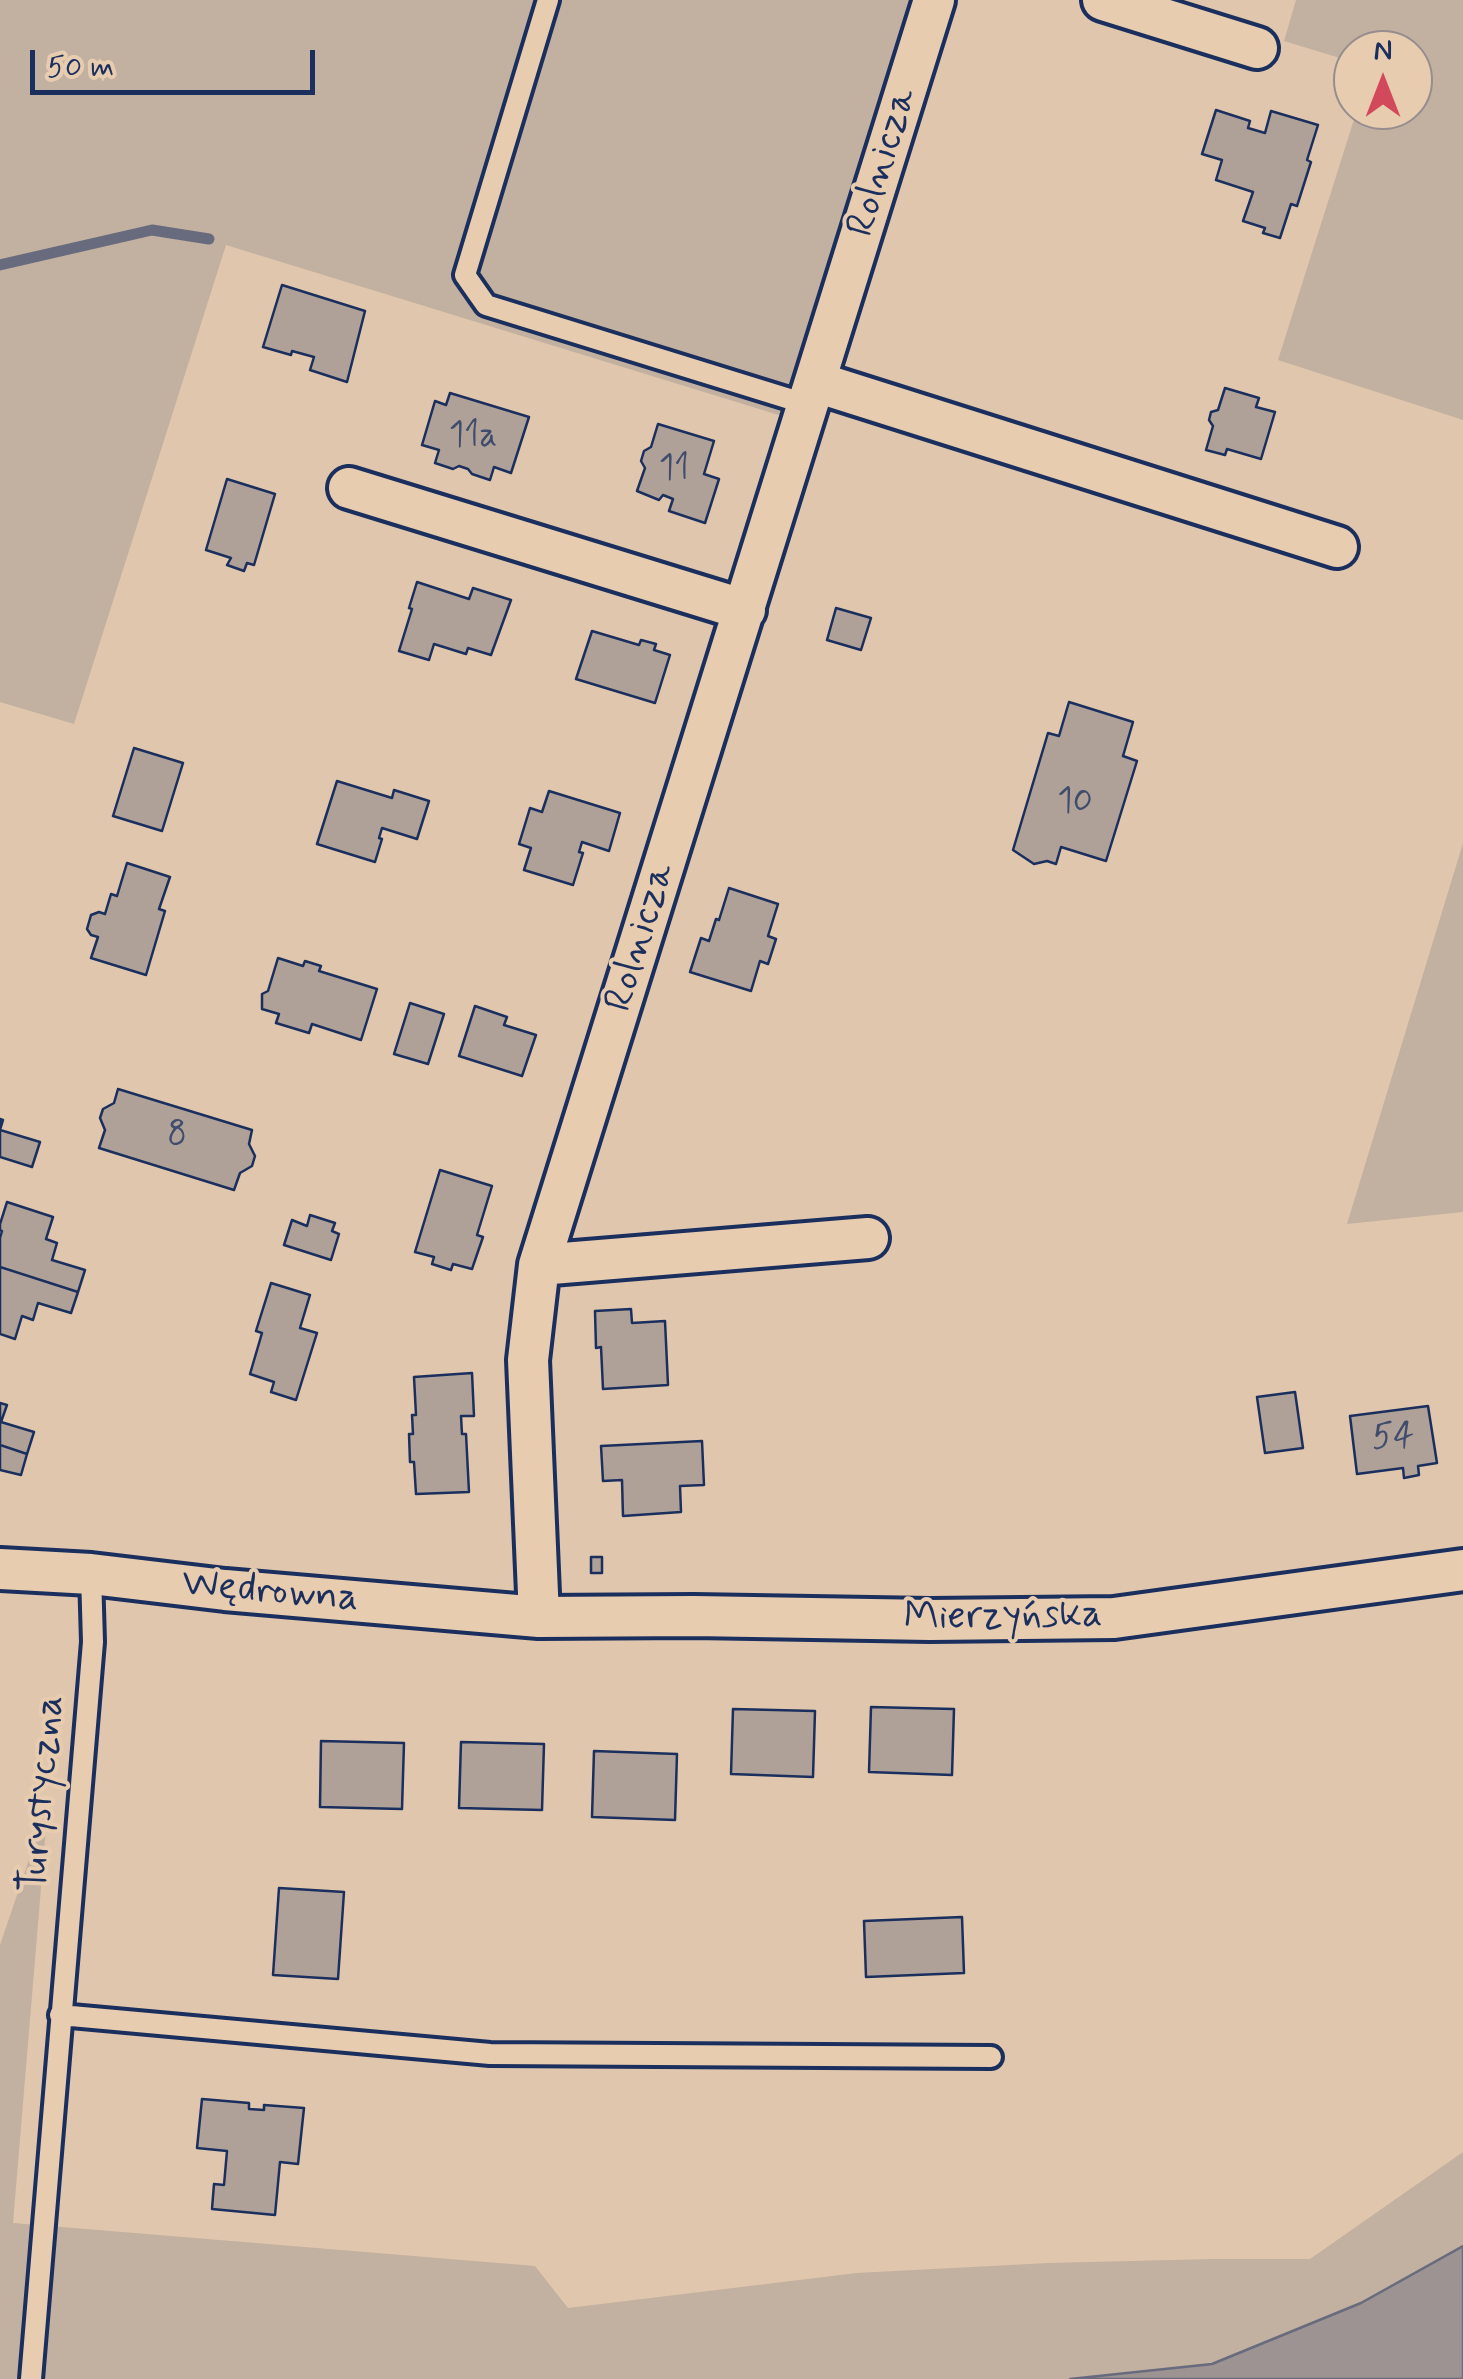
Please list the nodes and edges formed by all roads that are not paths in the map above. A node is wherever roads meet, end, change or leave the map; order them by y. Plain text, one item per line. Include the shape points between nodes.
1 (548, 0) edge
2 (934, 0) edge
3 (1104, 0) edge
4 (1258, 48) dead end
5 (812, 394) junction
6 (349, 488) dead end
7 (1338, 548) dead end
8 (745, 610) junction
9 (868, 1238) dead end
10 (539, 1266) junction
11 (0, 1569) edge
12 (1463, 1570) edge
13 (91, 1574) junction
14 (539, 1617) junction
15 (60, 2015) junction
16 (991, 2056) dead end
17 (31, 2379) edge

1 - 5 lane via 465,275 486,305
2 - 5 street, Rolnicza
3 - 4 street
5 - 7 street
5 - 8 street, Rolnicza
6 - 8 street
8 - 10 street, Rolnicza
9 - 10 street
10 - 14 street, Rolnicza via 528,1360
11 - 13 street, Wędrowna
12 - 14 street, Mierzyńska via 1114,1618
13 - 14 street, Wędrowna
13 - 15 lane, Turystyczna via 93,1642
15 - 16 lane via 490,2054
15 - 17 lane, Turystyczna

